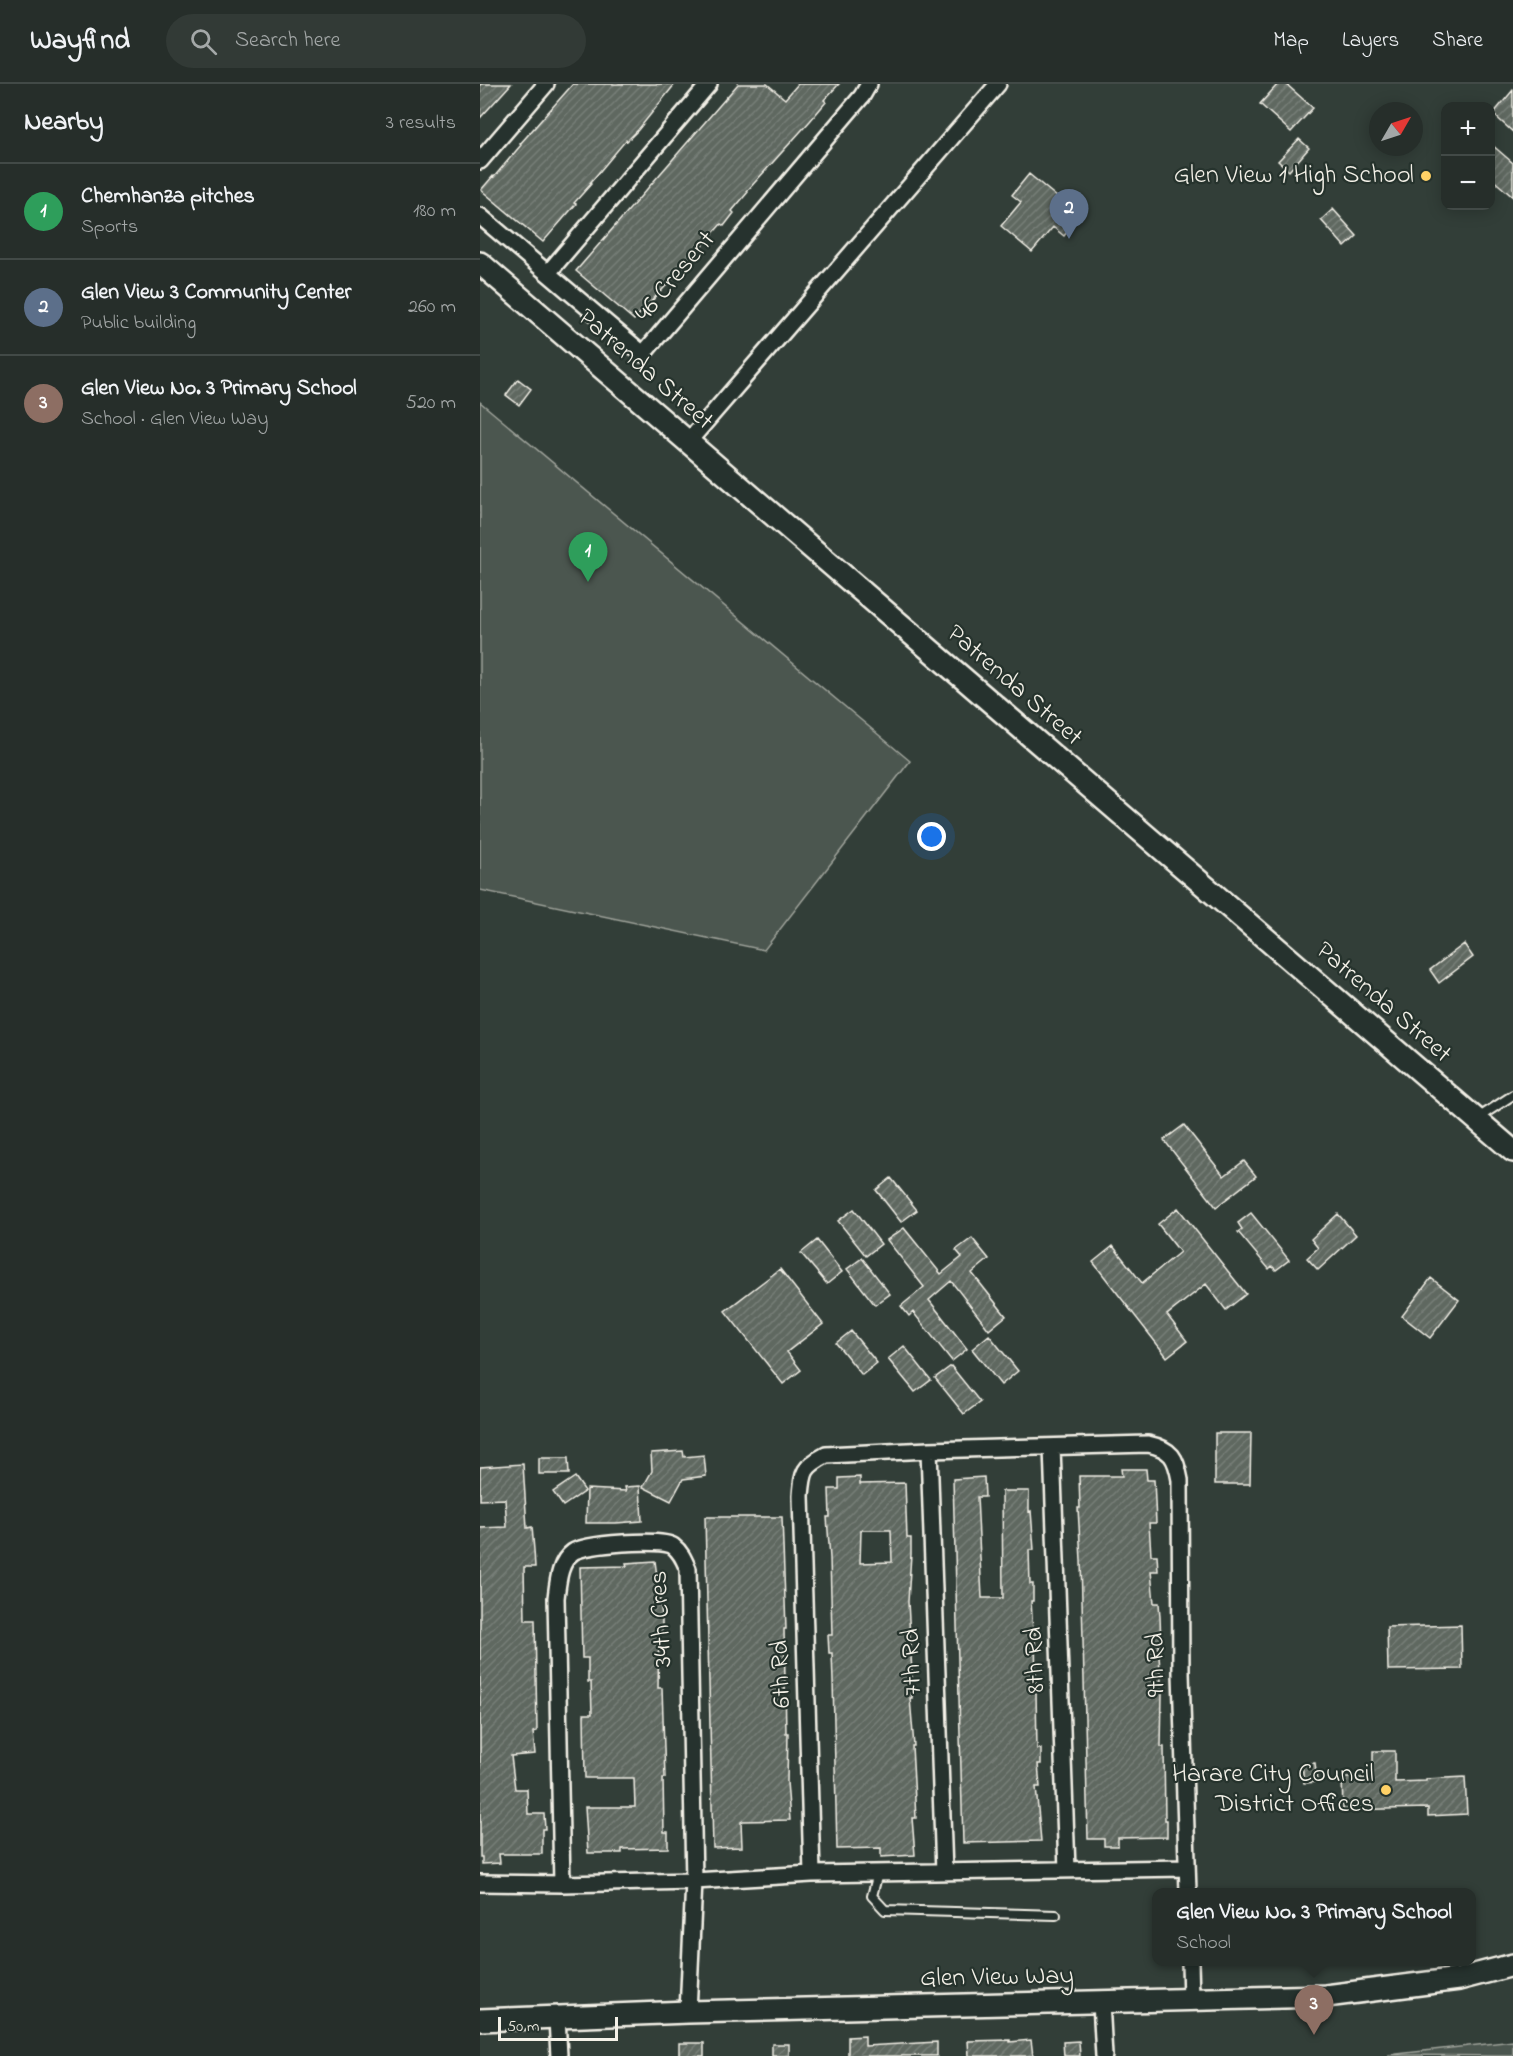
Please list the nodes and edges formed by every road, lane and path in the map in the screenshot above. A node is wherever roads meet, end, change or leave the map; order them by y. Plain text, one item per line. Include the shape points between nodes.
1 (546, 84) edge
2 (709, 84) edge
3 (869, 84) edge
4 (999, 84) edge
5 (480, 161) edge
6 (480, 216) edge
7 (480, 263) edge
8 (548, 273) junction
9 (688, 442) junction
10 (1513, 1095) edge
11 (1477, 1119) junction
12 (1513, 1151) edge
13 (1052, 1447) junction
14 (929, 1449) junction
15 (1187, 1868) junction
16 (1067, 1870) junction
17 (944, 1872) junction
18 (878, 1873) junction
19 (812, 1874) junction
20 (694, 1881) junction
21 (480, 1883) edge
22 (562, 1884) junction
23 (1188, 1888) edge
24 (1056, 1915) dead end
25 (1513, 1965) edge
26 (1190, 1966) edge
27 (1191, 2000) junction
28 (1101, 2002) junction
29 (688, 2012) junction
30 (556, 2018) junction
31 (480, 2020) edge
32 (559, 2056) edge
33 (1104, 2056) edge

1 - 5 street
2 - 8 street
3 - 8 street, 46 Cresent via 643,354
4 - 9 street
6 - 8 street
7 - 9 street, Patrenda Street
9 - 11 street, Patrenda Street
10 - 11 lane
11 - 12 street, Patrenda Street
13 - 14 street
13 - 15 street, 9th Rd via 1148,1444 1160,1446 1176,1461 1180,1480
13 - 16 street, 8th Rd
14 - 17 street, 7th Rd
14 - 19 street, 6th Rd via 826,1455 814,1461 803,1474
15 - 16 street
15 - 23 street, 9th Rd
16 - 17 street
17 - 18 street
18 - 19 street
18 - 24 lane via 872,1896 885,1910
19 - 20 street
20 - 22 street
20 - 22 street, 34th Cres via 688,1569 672,1545 659,1542 586,1546 564,1562 559,1578 556,1598
20 - 29 street, 34th Cres
21 - 22 street
25 - 27 street, Glen View Way via 1459,1979 1326,1996
26 - 27 street
27 - 28 street, Glen View Way
28 - 29 street, Glen View Way
28 - 33 street
29 - 30 street, Glen View Way
30 - 31 street, Glen View Way
30 - 32 street

